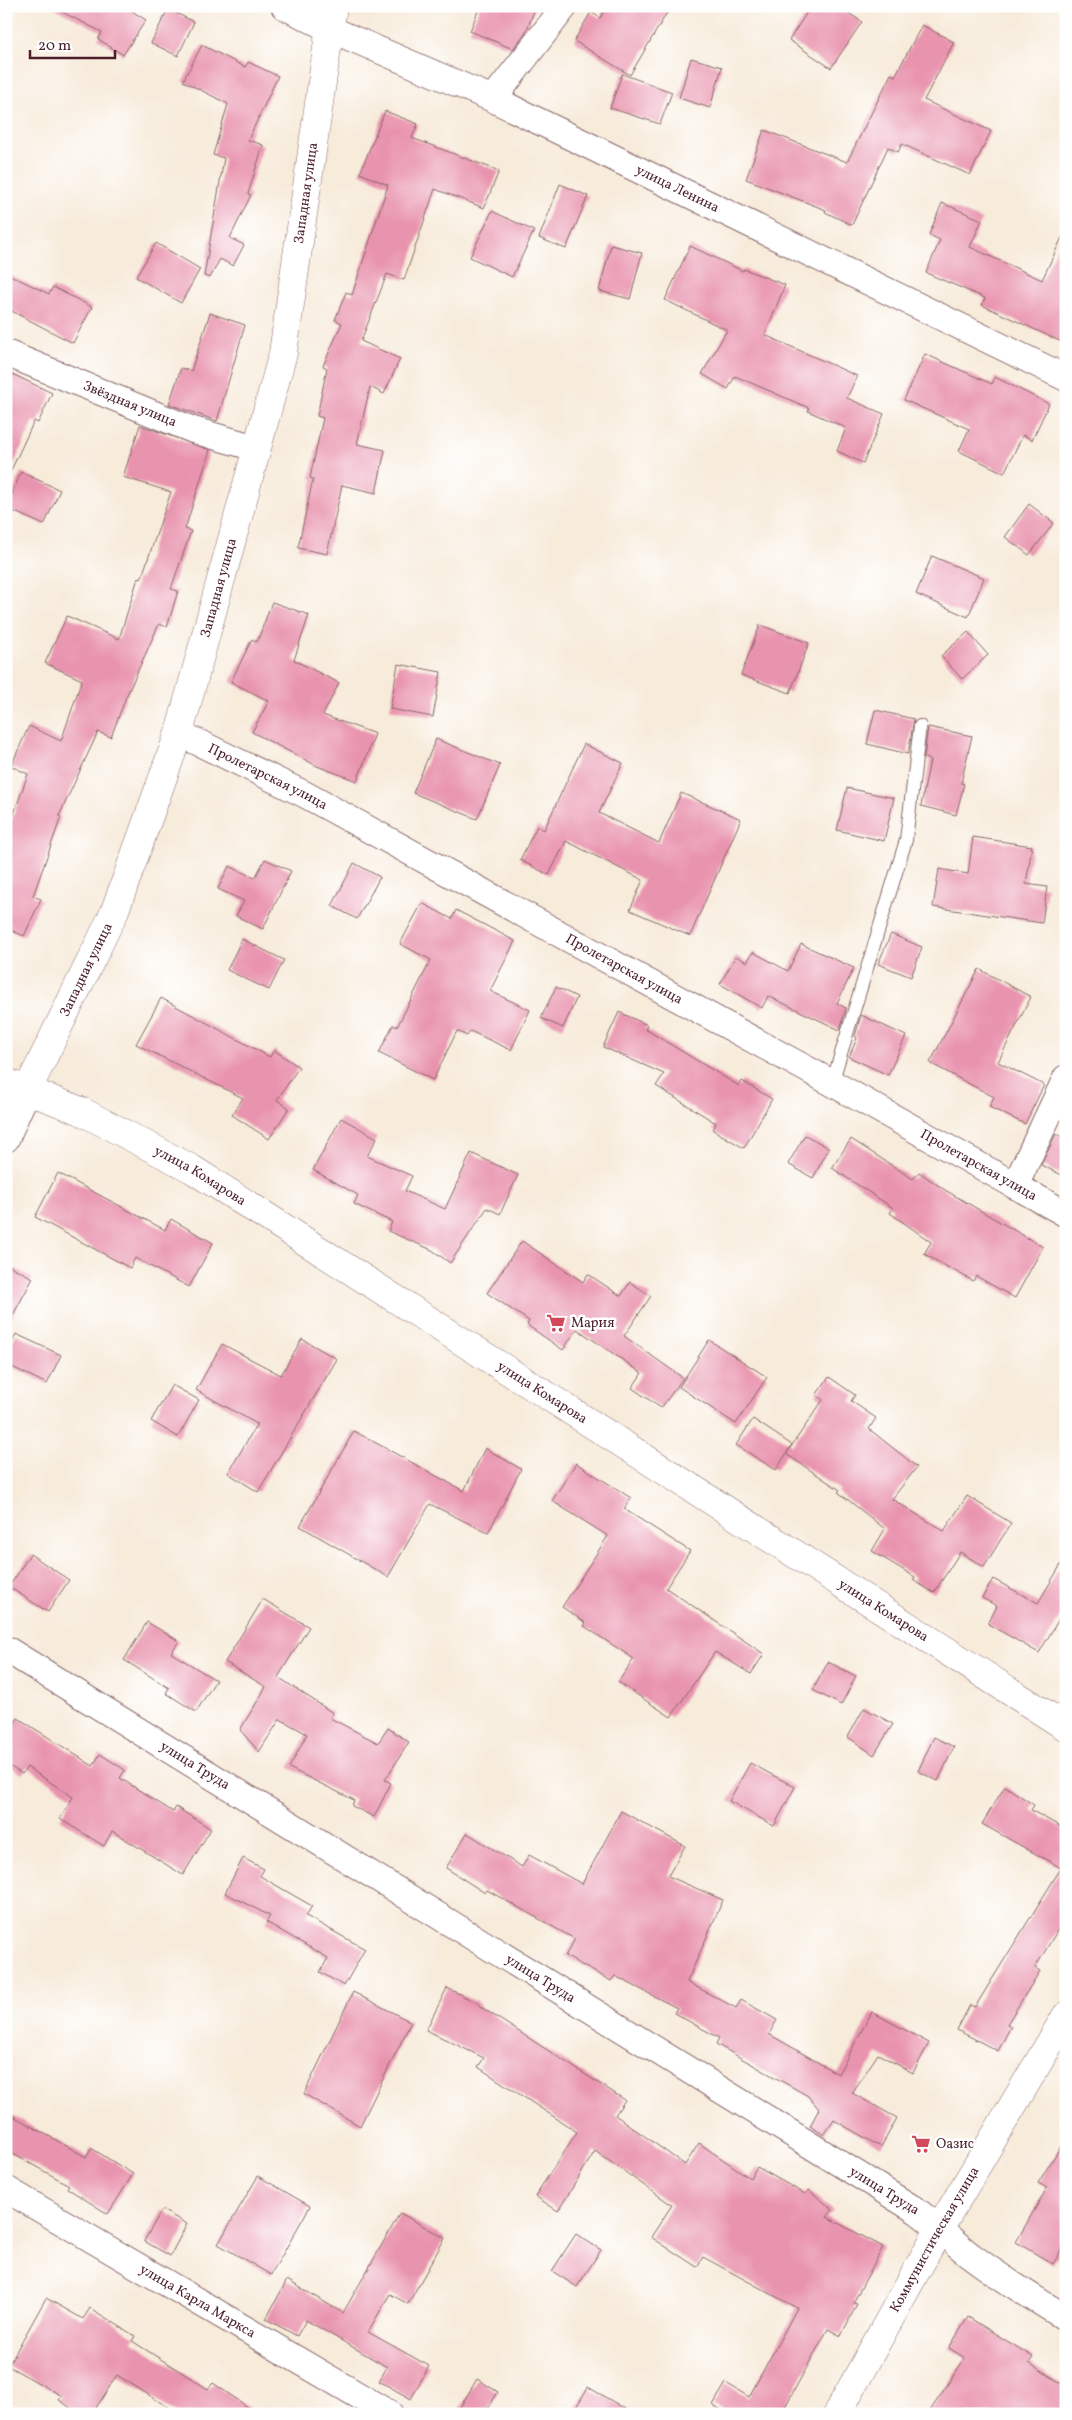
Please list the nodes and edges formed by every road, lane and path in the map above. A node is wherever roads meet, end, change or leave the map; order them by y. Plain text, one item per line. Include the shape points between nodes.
1 (284, 6) edge
2 (565, 6) edge
3 (331, 18) edge
4 (493, 99) junction
5 (6, 353) edge
6 (1066, 378) edge
7 (256, 448) junction
8 (920, 726) dead end
9 (178, 733) junction
10 (1066, 1078) edge
11 (832, 1083) junction
12 (16, 1086) edge
13 (6, 1139) edge
14 (1016, 1186) junction
15 (1066, 1214) edge
16 (6, 1649) edge
17 (1066, 1727) edge
18 (1066, 2016) edge
19 (6, 2189) edge
20 (940, 2228) junction
21 (1066, 2318) edge
22 (390, 2414) edge
23 (837, 2414) edge

1 - 3 street, улица Ленина
2 - 4 street
3 - 4 street, улица Ленина
3 - 7 main road, Западная улица via 283,353
4 - 6 street, улица Ленина
5 - 7 street, Звёздная улица via 193,430
7 - 9 main road, Западная улица
8 - 11 lane via 906,840
9 - 11 street, Пролетарская улица via 304,794
9 - 12 main road, Западная улица via 114,913
10 - 14 street
11 - 14 street, Пролетарская улица
12 - 13 street, Западная улица
12 - 17 main road, улица Комарова via 81,1111 192,1169
14 - 15 street, Пролетарская улица
16 - 20 street, улица Труда
18 - 20 main road, Коммунистическая улица
19 - 22 street, улица Карла Маркса
20 - 21 street, улица Труда via 968,2254
20 - 23 main road, Коммунистическая улица

